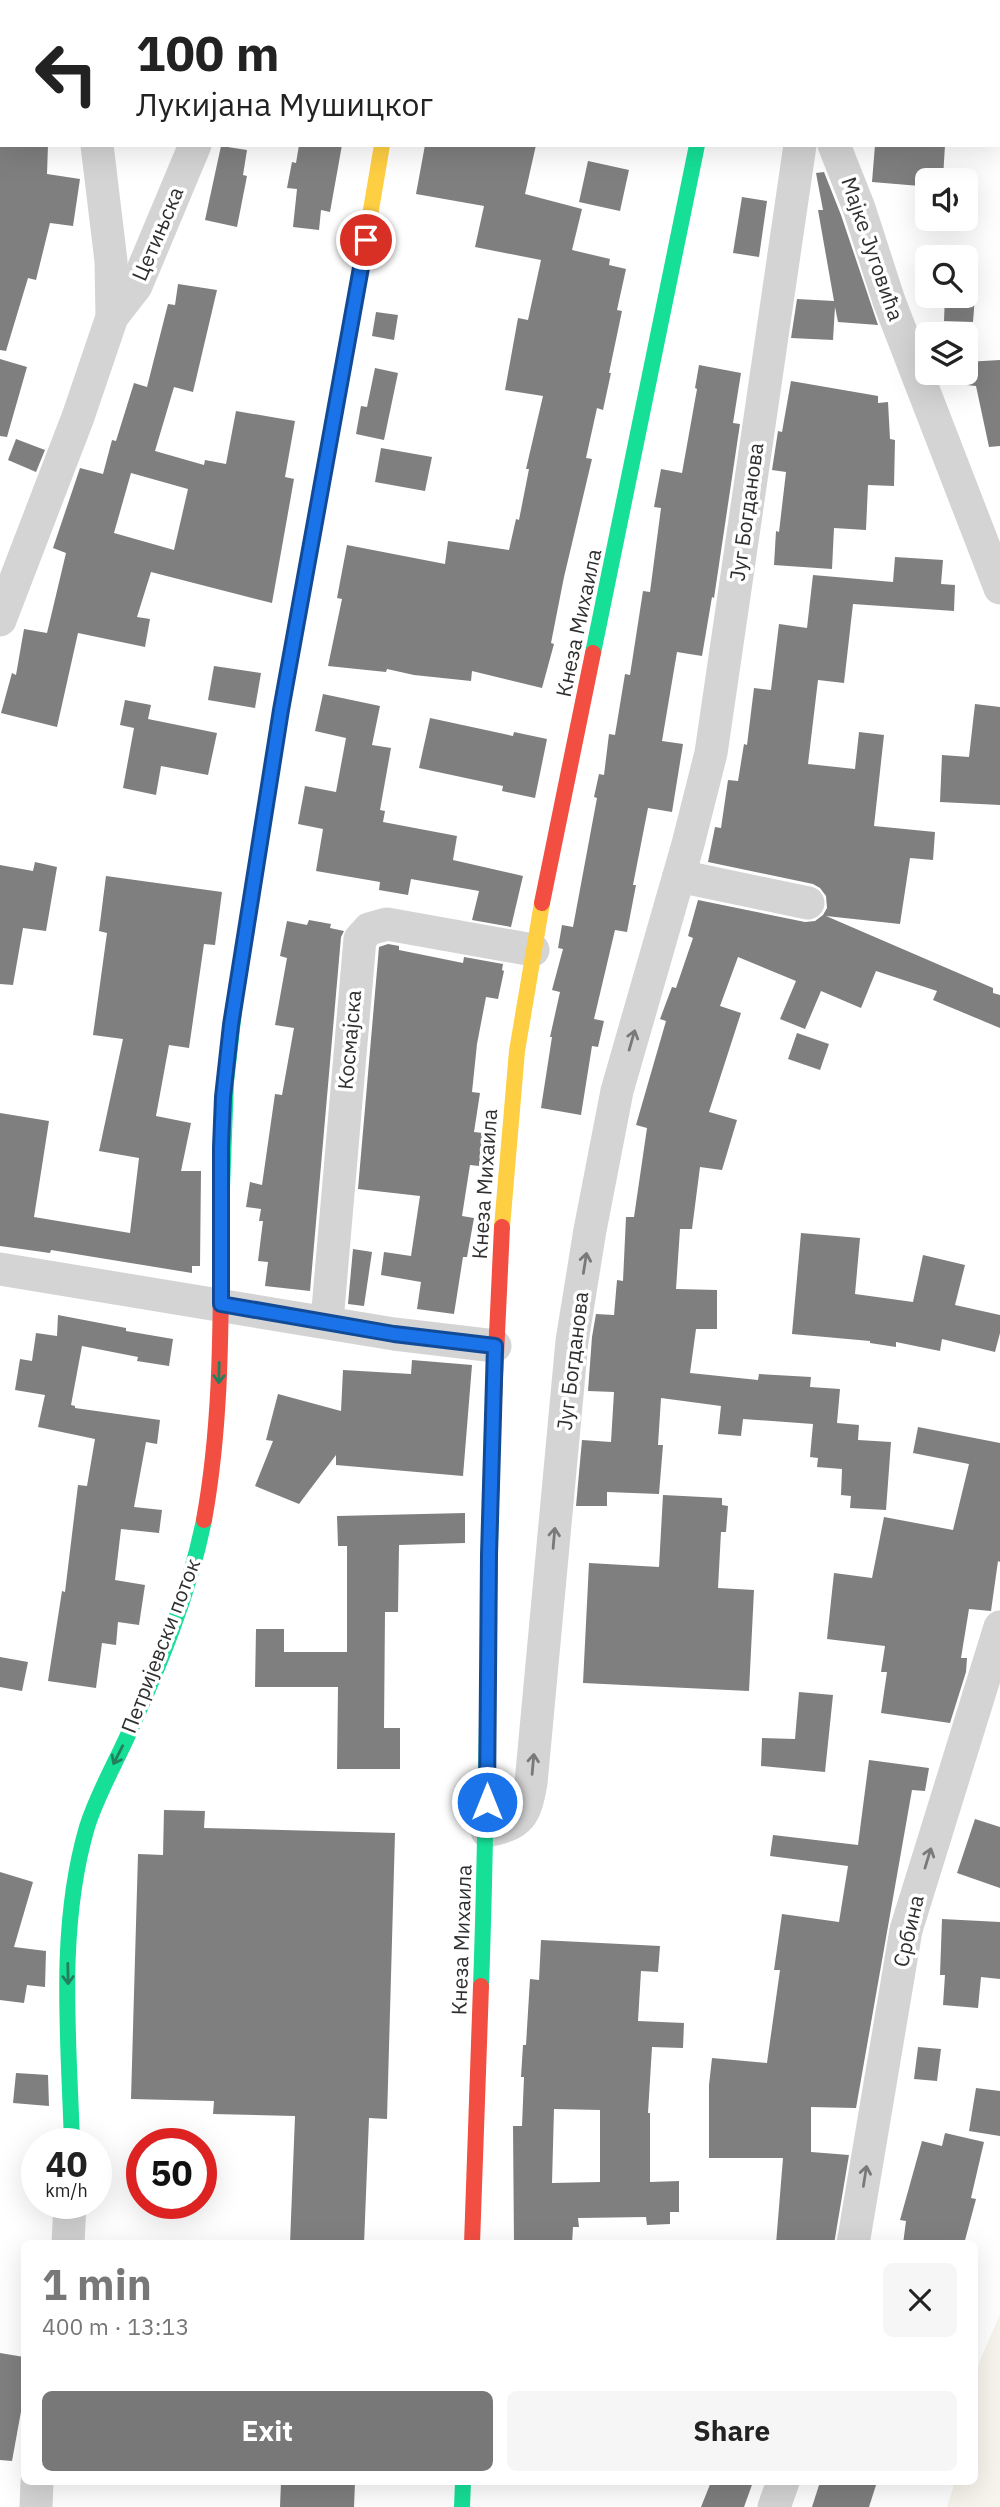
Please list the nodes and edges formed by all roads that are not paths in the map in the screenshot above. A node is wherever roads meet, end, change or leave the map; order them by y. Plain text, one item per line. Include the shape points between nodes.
1 (97, 147) edge
2 (194, 147) edge
3 (382, 147) edge
4 (697, 147) edge
5 (800, 147) edge
6 (835, 147) edge
7 (112, 317) junction
8 (1000, 588) edge
9 (0, 620) edge
10 (679, 876) junction
11 (808, 903) dead end
12 (533, 950) junction
13 (0, 1269) edge
14 (221, 1304) junction
15 (327, 1321) junction
16 (495, 1346) junction
17 (998, 1638) edge
18 (487, 1831) junction
19 (72, 2128) edge
20 (69, 2219) edge
21 (68, 2240) edge
22 (472, 2240) edge
23 (854, 2240) edge
24 (37, 2485) edge
25 (463, 2485) edge
26 (782, 2485) edge
27 (36, 2507) edge
28 (462, 2507) edge
29 (774, 2507) edge

1 - 7 street via 111,261
2 - 7 street, Цетињска via 136,286
3 - 14 main road, Петријевски поток via 281,710 231,1025 221,1147
4 - 12 main road, Кнеза Михаила
5 - 10 street, Југ Богданова via 711,753
6 - 8 street, Мајке Југовића
7 - 9 street
10 - 11 street
18 -> 10 street, Југ Богданова via 508,1827 527,1808 572,1341 590,1230 617,1091
12 - 15 street, Космајска via 387,925 369,929 360,939
12 - 16 main road, Кнеза Михаила via 517,1051
13 - 14 street
14 - 15 street
14 -> 19 main road, Петријевски поток via 218,1433 200,1545 162,1654 99,1792 72,1887 68,1962
15 - 16 street
16 - 18 main road, Кнеза Михаила
23 -> 17 street, Србина via 906,1930
18 - 22 main road, Кнеза Михаила
20 - 21 street
24 - 27 street
25 - 28 main road
26 - 29 street

